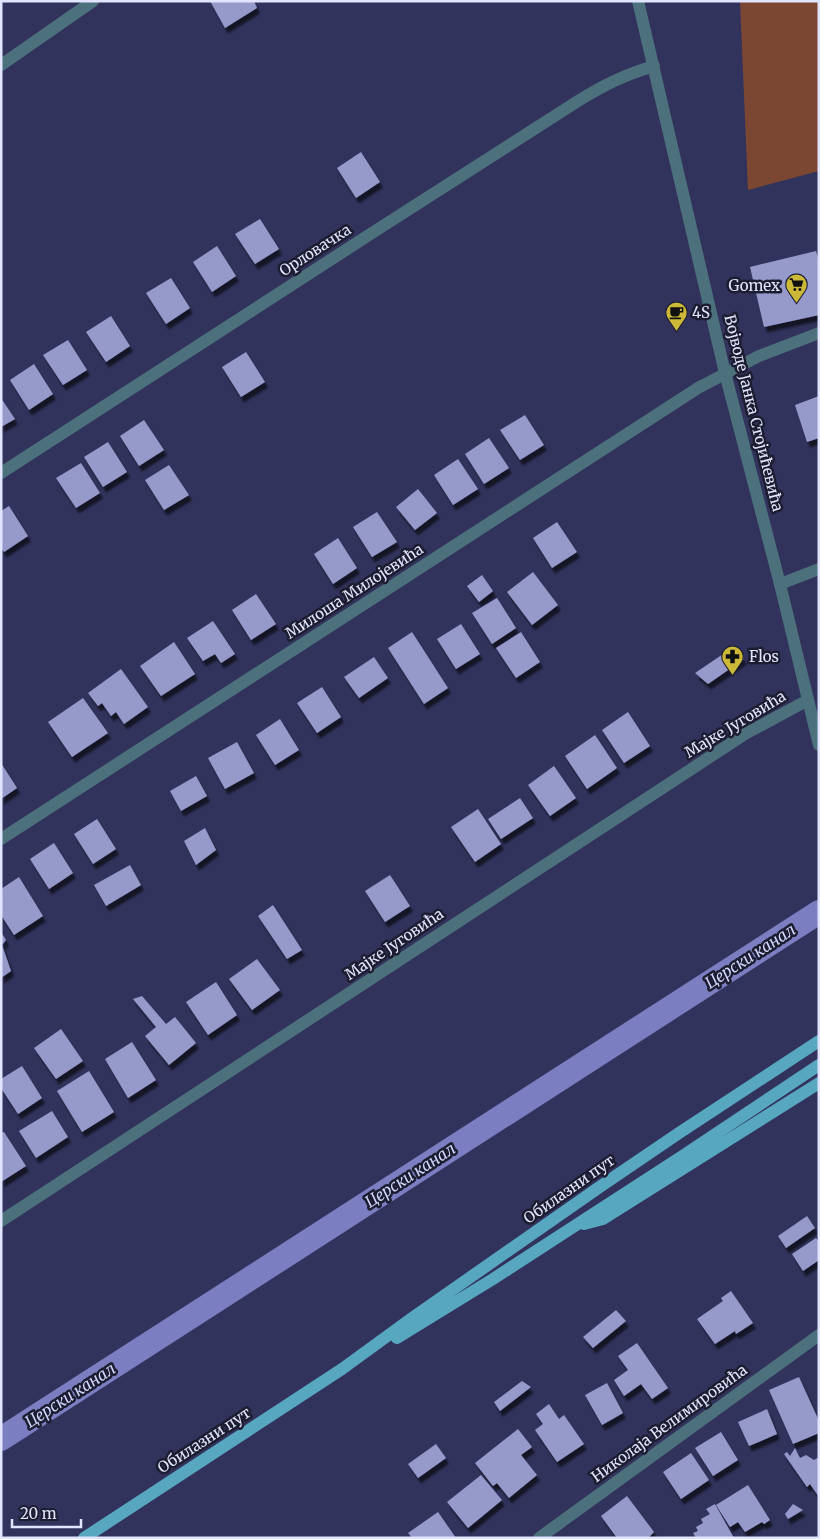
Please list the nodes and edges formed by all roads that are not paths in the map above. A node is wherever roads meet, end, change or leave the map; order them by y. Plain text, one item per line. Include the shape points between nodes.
1 (93, 1) edge
2 (638, 1) edge
3 (1, 65) edge
4 (654, 66) junction
5 (819, 333) edge
6 (725, 373) junction
7 (1, 473) edge
8 (819, 570) edge
9 (780, 584) junction
10 (808, 700) junction
11 (819, 746) edge
12 (1, 839) edge
13 (819, 1041) edge
14 (819, 1065) edge
15 (819, 1083) edge
16 (1, 1221) edge
17 (574, 1226) junction
18 (819, 1335) edge
19 (342, 1369) junction
20 (84, 1538) edge
21 (539, 1538) edge

1 - 3 street
2 - 4 street, Војводе Јанка Стојићевића
4 - 6 street, Војводе Јанка Стојићевића
4 - 7 street, Орловачка via 628,74 578,101
5 - 6 street, Милоша Милојевића
6 - 9 street, Војводе Јанка Стојићевића
6 - 12 street, Милоша Милојевића
8 - 9 street
9 - 10 street, Војводе Јанка Стојићевића
10 - 11 street, Војводе Јанка Стојићевића
10 - 16 street, Мајке Југовића via 745,734
13 - 19 main road, Обилазни пут via 679,1133
14 - 17 main road, Обилазни пут
15 - 17 main road via 603,1219
17 - 19 main road, Обилазни пут via 428,1320
18 - 21 street, Николаја Велимировића
19 - 20 main road, Обилазни пут

